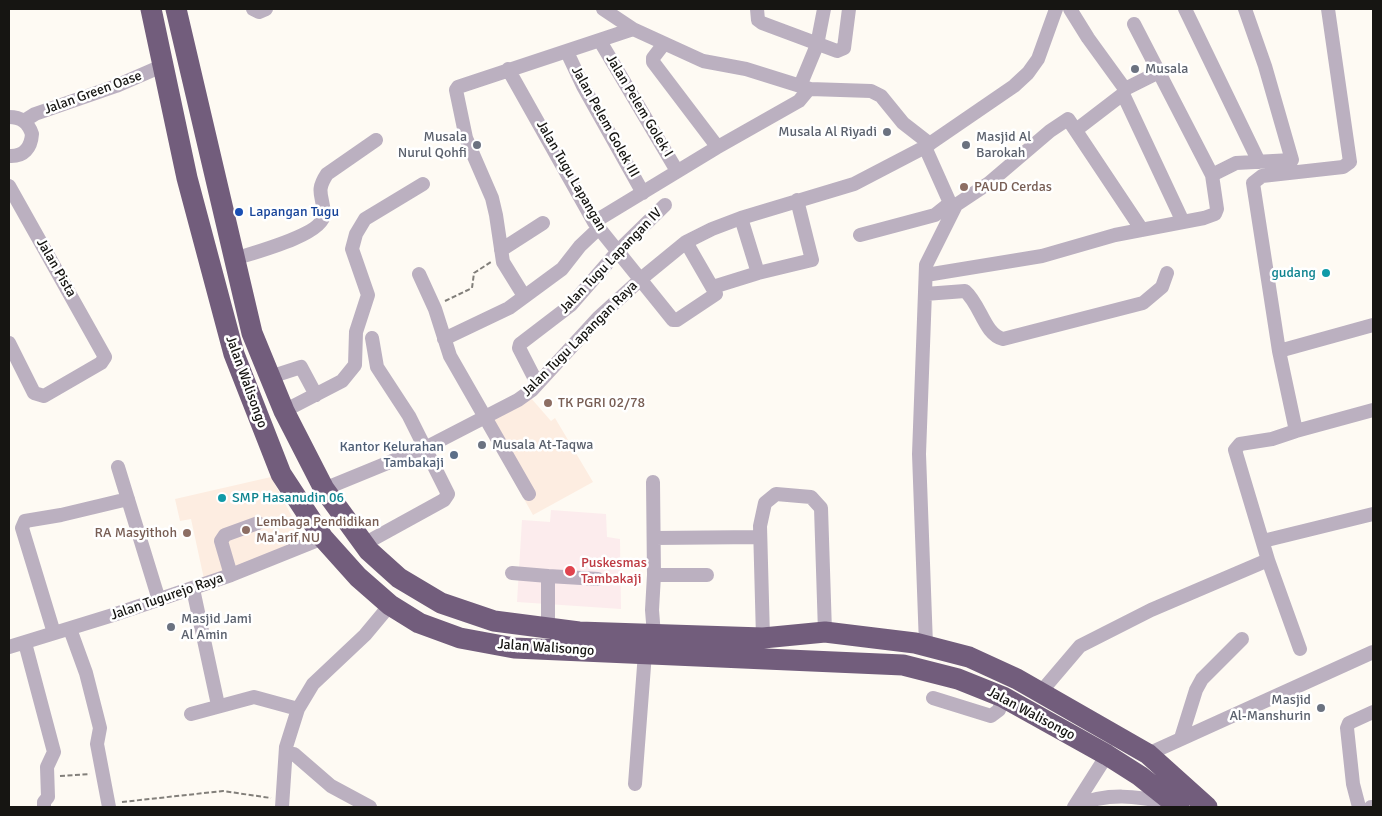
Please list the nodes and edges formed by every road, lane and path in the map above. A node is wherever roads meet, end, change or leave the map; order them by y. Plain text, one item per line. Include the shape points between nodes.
1 (151, 9) edge
2 (176, 9) edge
3 (253, 9) edge
4 (266, 9) edge
5 (603, 9) edge
6 (757, 9) edge
7 (824, 9) edge
8 (850, 9) edge
9 (1056, 9) edge
10 (1070, 9) edge
11 (1185, 9) edge
12 (1245, 9) edge
13 (1328, 9) edge
14 (1134, 24) dead end
15 (633, 30) junction
16 (600, 41) junction
17 (663, 45) junction
18 (817, 45) junction
19 (567, 52) junction
20 (162, 66) junction
21 (508, 69) junction
22 (1159, 72) junction
23 (804, 88) junction
24 (1124, 92) junction
25 (9, 117) edge
26 (24, 121) junction
27 (1076, 130) junction
28 (376, 140) dead end
29 (928, 146) junction
30 (715, 149) junction
31 (9, 156) edge
32 (1260, 162) junction
33 (677, 170) junction
34 (213, 172) junction
35 (1212, 175) junction
36 (187, 178) junction
37 (423, 184) dead end
38 (9, 186) edge
39 (643, 193) junction
40 (797, 200) junction
41 (665, 205) dead end
42 (741, 218) junction
43 (1183, 222) junction
44 (543, 223) dead end
45 (597, 225) junction
46 (1142, 230) junction
47 (860, 235) dead end
48 (686, 242) junction
49 (618, 251) junction
50 (501, 252) junction
51 (234, 259) junction
52 (758, 273) junction
53 (1167, 273) dead end
54 (419, 274) dead end
55 (926, 275) junction
56 (642, 278) junction
57 (713, 287) junction
58 (925, 294) junction
59 (524, 296) junction
60 (434, 307) junction
61 (1373, 325) edge
62 (372, 338) dead end
63 (444, 339) junction
64 (9, 343) edge
65 (1279, 351) junction
66 (281, 373) junction
67 (537, 383) junction
68 (316, 395) junction
69 (293, 407) junction
70 (1373, 410) edge
71 (484, 419) junction
72 (1296, 431) junction
73 (425, 448) junction
74 (118, 467) dead end
75 (653, 482) dead end
76 (324, 489) junction
77 (529, 494) dead end
78 (128, 498) junction
79 (1373, 514) edge
80 (258, 523) dead end
81 (760, 537) junction
82 (323, 538) junction
83 (654, 538) junction
84 (1263, 541) junction
85 (364, 544) junction
86 (1268, 560) junction
87 (512, 573) dead end
88 (231, 575) junction
89 (654, 575) junction
90 (707, 575) dead end
91 (548, 576) junction
92 (598, 579) dead end
93 (193, 589) junction
94 (158, 600) junction
95 (390, 605) junction
96 (548, 628) junction
97 (70, 629) junction
98 (825, 632) junction
99 (54, 633) junction
100 (763, 638) junction
101 (1242, 639) dead end
102 (25, 643) junction
103 (649, 644) junction
104 (926, 646) junction
105 (9, 647) edge
106 (1300, 649) dead end
107 (1373, 652) edge
108 (1040, 693) junction
109 (1004, 697) junction
110 (933, 698) dead end
111 (218, 705) junction
112 (298, 709) junction
113 (1373, 712) edge
114 (191, 714) dead end
115 (1181, 738) junction
116 (294, 754) dead end
117 (1148, 754) junction
118 (1106, 755) junction
119 (102, 773) junction
120 (47, 775) junction
121 (635, 784) dead end
122 (46, 802) edge
123 (282, 804) edge
124 (109, 805) edge
125 (1177, 806) edge
126 (370, 807) edge
127 (1074, 807) edge
128 (1207, 807) edge
129 (1359, 807) edge

1 - 20 highway, Jalan Walisongo
2 - 34 highway, Jalan Walisongo
3 - 4 street via 259,12
5 - 15 street
6 - 18 street via 760,22
7 - 18 street
8 - 18 street via 844,48 837,52
9 - 29 street, Jalan Tugu Lapangan Raya via 1038,59 1028,73
10 - 24 street
11 - 32 street
12 - 32 street via 1293,159
13 - 65 street via 1350,162 1343,168 1262,176 1253,183
14 - 22 street
15 - 16 street
15 - 17 street
16 - 19 street
16 - 33 street, Jalan Pelem Golek I
17 - 23 street via 703,61 746,69
17 - 30 street via 653,58 654,62 716,145
18 - 23 street
19 - 21 street
19 - 39 street, Jalan Pelem Golek III
20 - 26 street, Jalan Green Oase
20 - 36 highway, Jalan Walisongo
21 - 45 street, Jalan Tugu Lapangan
21 - 50 street via 458,87 456,94 466,138 492,198
22 - 24 street
22 - 35 street
23 - 29 street via 876,93
23 - 30 street via 799,101
24 - 27 street
24 - 43 street
25 - 26 street
26 - 31 street via 30,127 32,142 22,154
27 - 46 street
27 - 55 street via 1065,119 989,183 956,205 926,264
28 - 51 street via 327,174 319,194 324,215 319,226 307,234
29 - 40 street, Jalan Tugu Lapangan Raya via 854,184
29 - 47 street via 950,203 935,215
30 - 33 street
32 - 35 street via 1236,163
33 - 39 street
34 - 36 highway
34 - 51 highway, Jalan Walisongo
35 - 43 street via 1216,212
36 - 82 highway, Jalan Walisongo via 234,354 280,474
37 - 68 street via 365,219 356,234 352,249 368,295 356,332 355,365 342,381
38 - 64 street, Jalan Pista via 105,357 101,363 44,396 34,393
39 - 45 street
40 - 42 street, Jalan Tugu Lapangan Raya
40 - 52 street via 812,260
41 - 49 street, Jalan Tugu Lapangan IV
42 - 48 street, Jalan Tugu Lapangan Raya
42 - 52 street
43 - 46 street
44 - 50 street
45 - 49 street, Jalan Tugu Lapangan
45 - 59 street via 568,264
46 - 55 street via 1042,256
48 - 56 street, Jalan Tugu Lapangan Raya
48 - 57 street
49 - 56 street, Jalan Tugu Lapangan
49 - 67 street, Jalan Tugu Lapangan IV via 571,305 520,344
50 - 59 street via 503,262
50 - 60 path via 474,273 472,288
51 - 66 highway, Jalan Walisongo via 252,332
52 - 57 street
53 - 58 street via 1162,287 1143,303 1003,339 990,332 975,299 965,290
54 - 60 street
55 - 58 street
56 - 57 street, Jalan Tugu Lapangan via 673,320 715,295
56 - 67 street, Jalan Tugu Lapangan Raya via 598,318
58 - 104 street via 920,454
59 - 63 street via 509,308
60 - 63 street
61 - 65 street
62 - 73 street via 376,367 409,416
63 - 71 street
65 - 72 street
66 - 68 street via 299,366 304,369
66 - 69 highway, Jalan Walisongo
67 - 71 street, Jalan Tugu Lapangan Raya via 518,400
68 - 69 street
69 - 76 highway, Jalan Walisongo
70 - 72 street
71 - 73 street, Jalan Tugu Lapangan Raya
71 - 77 street
72 - 84 street via 1240,444 1235,450
73 - 76 street, Jalan Tugu Lapangan Raya
73 - 85 street via 447,488 447,498
74 - 78 street
75 - 83 street
76 - 85 highway, Jalan Walisongo
78 - 94 street
78 - 99 street via 61,515 25,520 22,528
79 - 84 street
80 - 88 street via 225,535 221,541
81 - 83 street
81 - 98 street via 765,503 776,494 811,497 820,506
81 - 100 street
82 - 88 street, Jalan Tugurejo Raya
82 - 95 highway, Jalan Walisongo via 358,577
83 - 89 street
84 - 86 street
85 - 96 highway, Jalan Walisongo via 399,578 441,604 494,621
86 - 106 street
86 - 108 street via 1151,610 1080,646
87 - 91 street
88 - 93 street, Jalan Tugurejo Raya
89 - 90 street
89 - 103 street
91 - 92 street
91 - 96 street
93 - 94 street, Jalan Tugurejo Raya
93 - 111 street
94 - 97 street, Jalan Tugurejo Raya
95 - 103 highway, Jalan Walisongo via 419,623 460,638 505,647
95 - 112 street via 365,635 313,684
96 - 103 highway, Jalan Walisongo
97 - 99 street, Jalan Tugurejo Raya
97 - 119 street via 86,673 100,728 97,744
98 - 100 highway, Jalan Walisongo
98 - 104 highway, Jalan Walisongo
99 - 102 street, Jalan Tugurejo Raya
100 - 103 highway, Jalan Walisongo
101 - 115 street via 1202,679
102 - 105 street, Jalan Tugurejo Raya
102 - 120 street via 54,752
103 - 109 highway, Jalan Walisongo via 903,665 958,679
103 - 121 street
104 - 108 highway, Jalan Walisongo via 969,657
107 - 115 street
108 - 117 highway, Jalan Walisongo
109 - 110 street via 991,716
109 - 118 highway, Jalan Walisongo
111 - 112 street via 254,697
111 - 114 street
112 - 123 street via 286,747
113 - 129 street via 1346,728
115 - 117 street
116 - 126 street via 331,786
117 - 128 highway, Jalan Walisongo
118 - 125 highway, Jalan Walisongo via 1140,776
118 - 127 street
119 - 120 path
119 - 124 street
120 - 122 street
123 - 124 path via 247,793 223,791
125 - 127 street via 1137,796 1110,796

